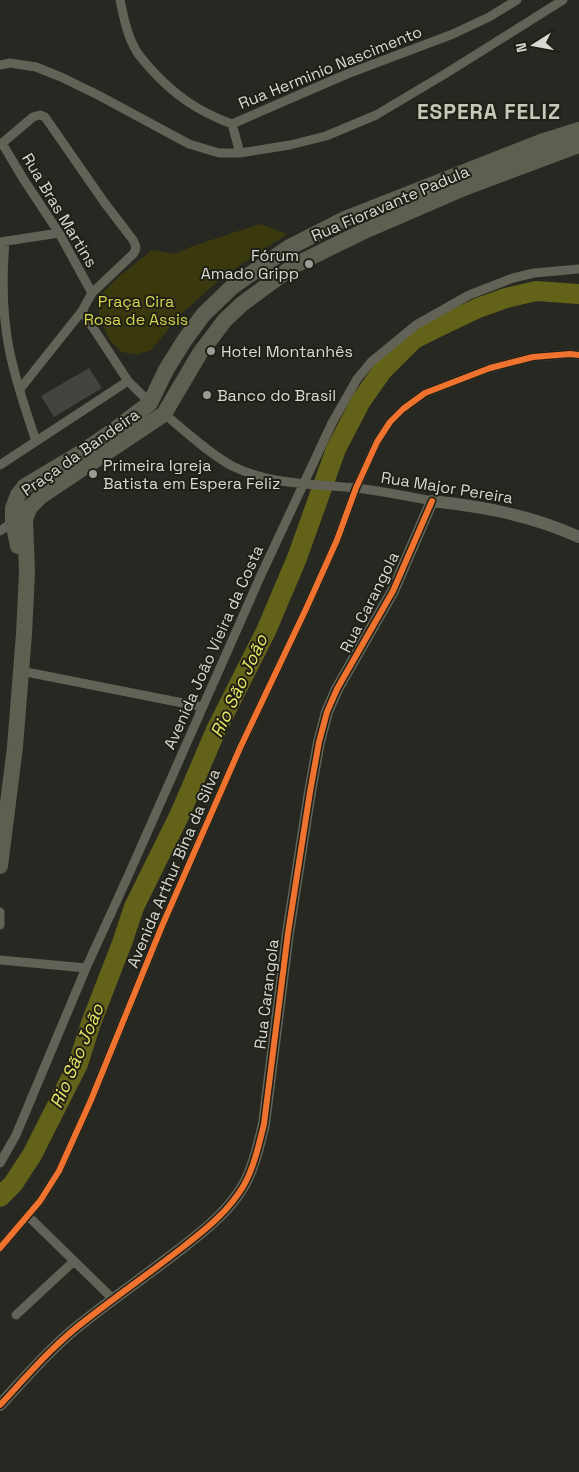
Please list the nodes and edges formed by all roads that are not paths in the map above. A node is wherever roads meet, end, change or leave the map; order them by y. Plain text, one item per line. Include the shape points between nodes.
1 (120, 0) edge
2 (517, 0) edge
3 (563, 0) edge
4 (0, 65) edge
5 (232, 124) junction
6 (579, 130) edge
7 (1, 144) edge
8 (579, 145) edge
9 (240, 153) junction
10 (59, 233) junction
11 (2, 241) edge
12 (579, 268) edge
13 (92, 293) junction
14 (82, 311) junction
15 (579, 355) edge
16 (128, 381) junction
17 (20, 389) junction
18 (150, 403) junction
19 (164, 414) junction
20 (36, 441) junction
21 (0, 465) edge
22 (308, 484) junction
23 (356, 488) junction
24 (432, 501) junction
25 (6, 527) edge
26 (579, 536) edge
27 (27, 572) junction
28 (22, 671) junction
29 (203, 708) junction
30 (0, 866) edge
31 (0, 912) edge
32 (0, 925) edge
33 (0, 960) edge
34 (86, 968) junction
35 (0, 1163) edge
36 (28, 1216) junction
37 (0, 1248) edge
38 (74, 1261) junction
39 (114, 1300) junction
40 (16, 1315) dead end
41 (0, 1405) edge

1 - 5 street, Rua Herminio Nascimento via 125,26 137,52 164,84 214,118
2 - 5 street, Rua Herminio Nascimento via 454,34 347,74
3 - 9 street via 376,115 326,136
4 - 9 street via 10,63 36,67 189,144 219,153
5 - 9 street
6 - 18 highway, Rua Fioravante Padula via 532,145 345,219 288,248 232,287 203,315 170,363
7 - 10 street, Rua Bras Martins
7 - 13 street via 36,115 42,115 133,240 136,249 133,254
8 - 19 highway, Rua Fioravante Padula via 464,188 295,265 225,320 200,353
10 - 11 street
10 - 13 street, Rua Bras Martins
11 - 17 street via 3,301 9,348
12 - 22 street, Avenida João Vieira da Costa via 513,278 469,295 416,325 371,362 357,379 332,423
13 - 14 street
14 - 16 street, Rua Major Pereira
14 - 17 street
15 - 23 street, Avenida Arthur Bina da Silva via 533,357 490,368 425,393 390,422
16 - 18 street, Rua Major Pereira
16 - 20 street
17 - 20 street
18 - 19 street, Rua Major Pereira
18 - 25 highway, Praça da Bandeira via 82,452 25,486 18,494
19 - 22 street, Rua Major Pereira via 233,466 259,476
19 - 27 highway, Praça da Bandeira via 33,502 25,524
20 - 21 street
22 - 23 street, Rua Major Pereira
22 - 29 street, Avenida João Vieira da Costa via 260,575
23 - 24 street, Rua Major Pereira
23 - 36 street, Avenida Arthur Bina da Silva via 318,583 240,748 162,926 91,1100 59,1171
24 - 26 street, Rua Major Pereira via 513,513
24 - 39 street, Rua Carangola via 393,591 327,712 310,792 288,933 264,1124 245,1184 232,1204 213,1223
25 - 27 highway, Praça da Bandeira via 15,536
27 - 28 highway
28 - 29 street
28 - 30 highway
29 - 34 street, Avenida João Vieira da Costa
31 - 32 street
33 - 34 street
34 - 35 street, Avenida João Vieira da Costa via 16,1135
36 - 37 street, Avenida Arthur Bina da Silva
36 - 38 street
38 - 39 street
38 - 40 street
39 - 41 street, Rua Carangola via 57,1345

